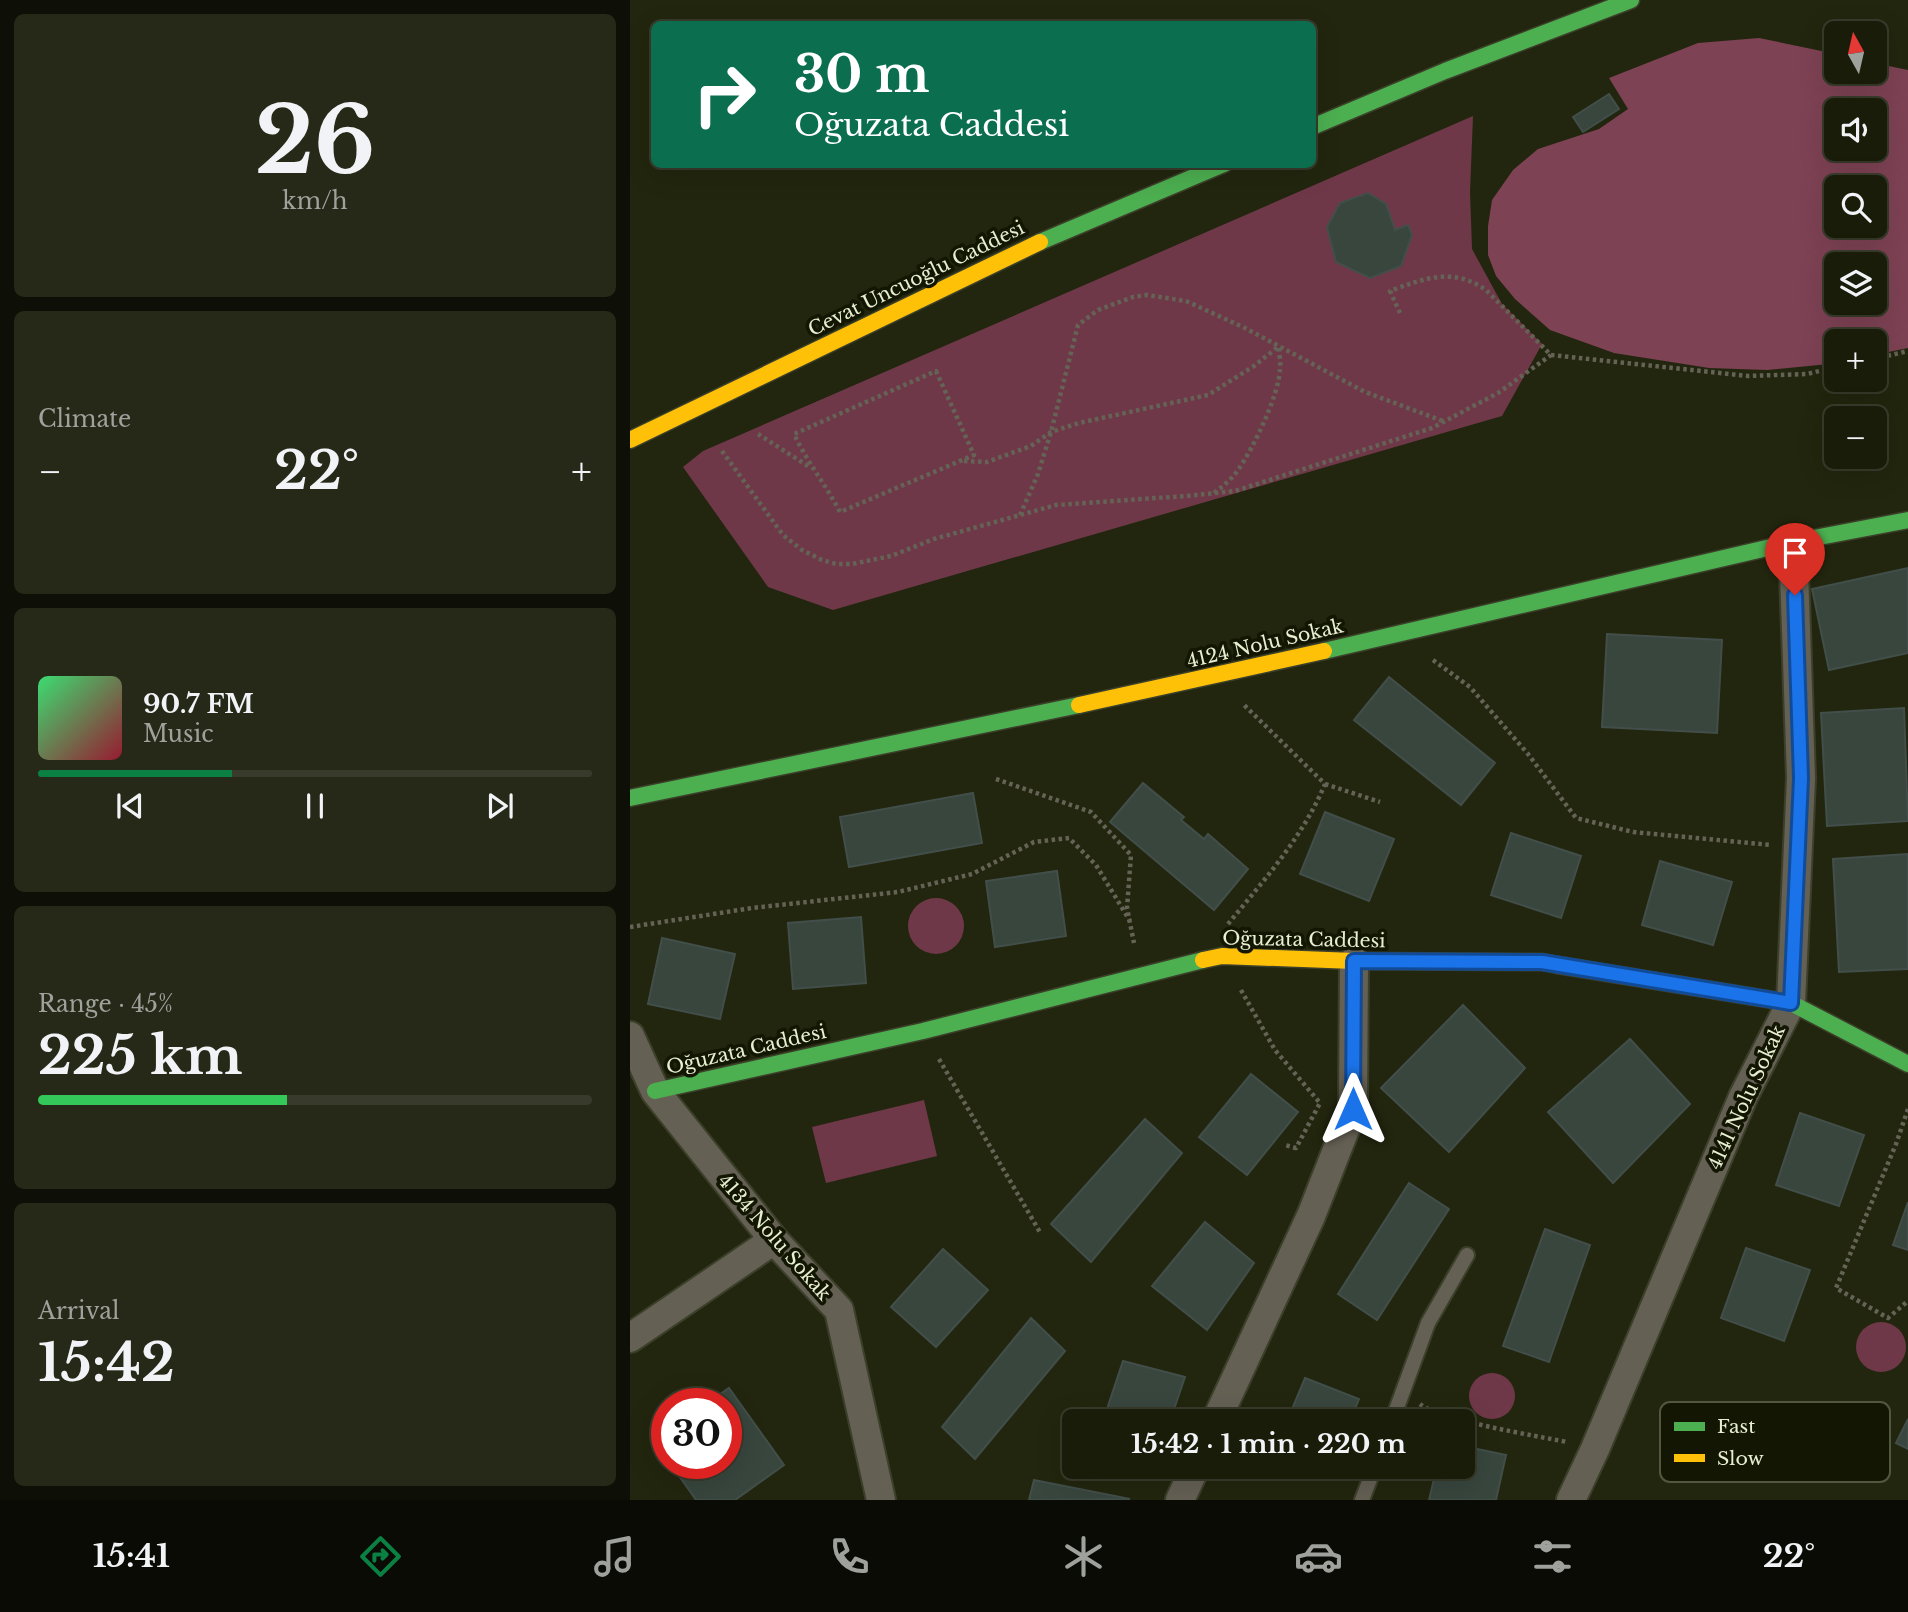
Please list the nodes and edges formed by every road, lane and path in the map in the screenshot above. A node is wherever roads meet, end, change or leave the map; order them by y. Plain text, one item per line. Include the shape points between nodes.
1 (1630, 0) edge
2 (1316, 125) edge
3 (1215, 168) edge
4 (1399, 313) dead end
5 (1279, 346) junction
6 (1908, 351) edge
7 (1551, 355) junction
8 (1887, 356) edge
9 (1824, 370) edge
10 (1444, 421) junction
11 (1051, 432) junction
12 (758, 434) dead end
13 (630, 440) edge
14 (722, 451) dead end
15 (963, 461) junction
16 (812, 469) junction
17 (1213, 494) junction
18 (1020, 515) junction
19 (1908, 520) edge
20 (1794, 542) junction
21 (1398, 634) junction
22 (1215, 676) junction
23 (996, 779) dead end
24 (1325, 784) junction
25 (630, 798) edge
26 (1380, 802) dead end
27 (1798, 848) junction
28 (1130, 921) junction
29 (630, 927) edge
30 (1222, 956) junction
31 (1354, 961) junction
32 (1139, 975) junction
33 (1791, 1003) junction
34 (923, 1031) junction
35 (630, 1036) edge
36 (1908, 1065) edge
37 (655, 1091) junction
38 (1908, 1109) edge
39 (1285, 1145) dead end
40 (1041, 1234) dead end
41 (774, 1240) junction
42 (1467, 1255) dead end
43 (1908, 1301) edge
44 (630, 1338) edge
45 (1403, 1391) junction
46 (1222, 1409) edge
47 (1396, 1409) edge
48 (1595, 1449) junction
49 (1189, 1479) edge
50 (1371, 1479) edge
51 (881, 1500) edge
52 (1180, 1500) edge
53 (1362, 1500) edge
54 (1571, 1500) edge

1 - 2 street
3 - 13 street, Cevat Uncuoğlu Caddesi via 1021,250
4 - 7 path via 1390,291 1444,275 1462,278 1486,290
5 - 10 path via 1364,392
5 - 11 path via 1208,395
5 - 11 path via 1174,298 1147,295 1110,304 1078,325
5 - 17 path via 1276,391 1262,426 1239,469
6 - 8 path
7 - 9 path via 1748,376
7 - 10 path via 1498,393
10 - 17 path via 1235,491
11 - 15 path via 1013,454 987,462
11 - 18 path
12 - 16 path
14 - 18 path via 783,535 802,550 835,564 891,556
15 - 16 path via 841,512
15 - 16 path via 974,455 936,370 794,434
17 - 18 path via 1056,505
19 - 20 street, 4124 Nolu Sokak
20 - 21 street, 4124 Nolu Sokak
20 - 27 street, 4141 Nolu Sokak via 1801,778
21 - 22 street, 4124 Nolu Sokak
21 - 27 path via 1469,687 1576,818 1633,832
22 - 24 path
22 - 25 street, 4124 Nolu Sokak
23 - 28 path via 1091,812 1131,855
24 - 26 path
24 - 30 path via 1313,812 1225,928
27 - 33 street, 4141 Nolu Sokak
28 - 29 path via 1096,865 1069,838 1034,842 972,874 898,892
28 - 32 path
30 - 31 street, Oğuzata Caddesi
30 - 32 street, Oğuzata Caddesi
30 - 39 path via 1275,1050 1320,1103 1296,1148
31 - 33 street, Oğuzata Caddesi via 1542,962
31 - 46 street via 1353,1109 1311,1216
32 - 34 street, Oğuzata Caddesi
33 - 36 street, Oğuzata Caddesi
33 - 48 street, 4141 Nolu Sokak via 1743,1097
34 - 37 street, Oğuzata Caddesi
34 - 40 path
35 - 37 street, 4134 Nolu Sokak
37 - 41 street, 4134 Nolu Sokak
38 - 43 path via 1836,1288 1888,1318
41 - 44 street
41 - 51 street, 4134 Nolu Sokak via 839,1310
42 - 45 lane via 1428,1323
45 - 47 lane
45 - 48 path via 1426,1409
48 - 54 street, 4141 Nolu Sokak
49 - 52 street
50 - 53 lane

